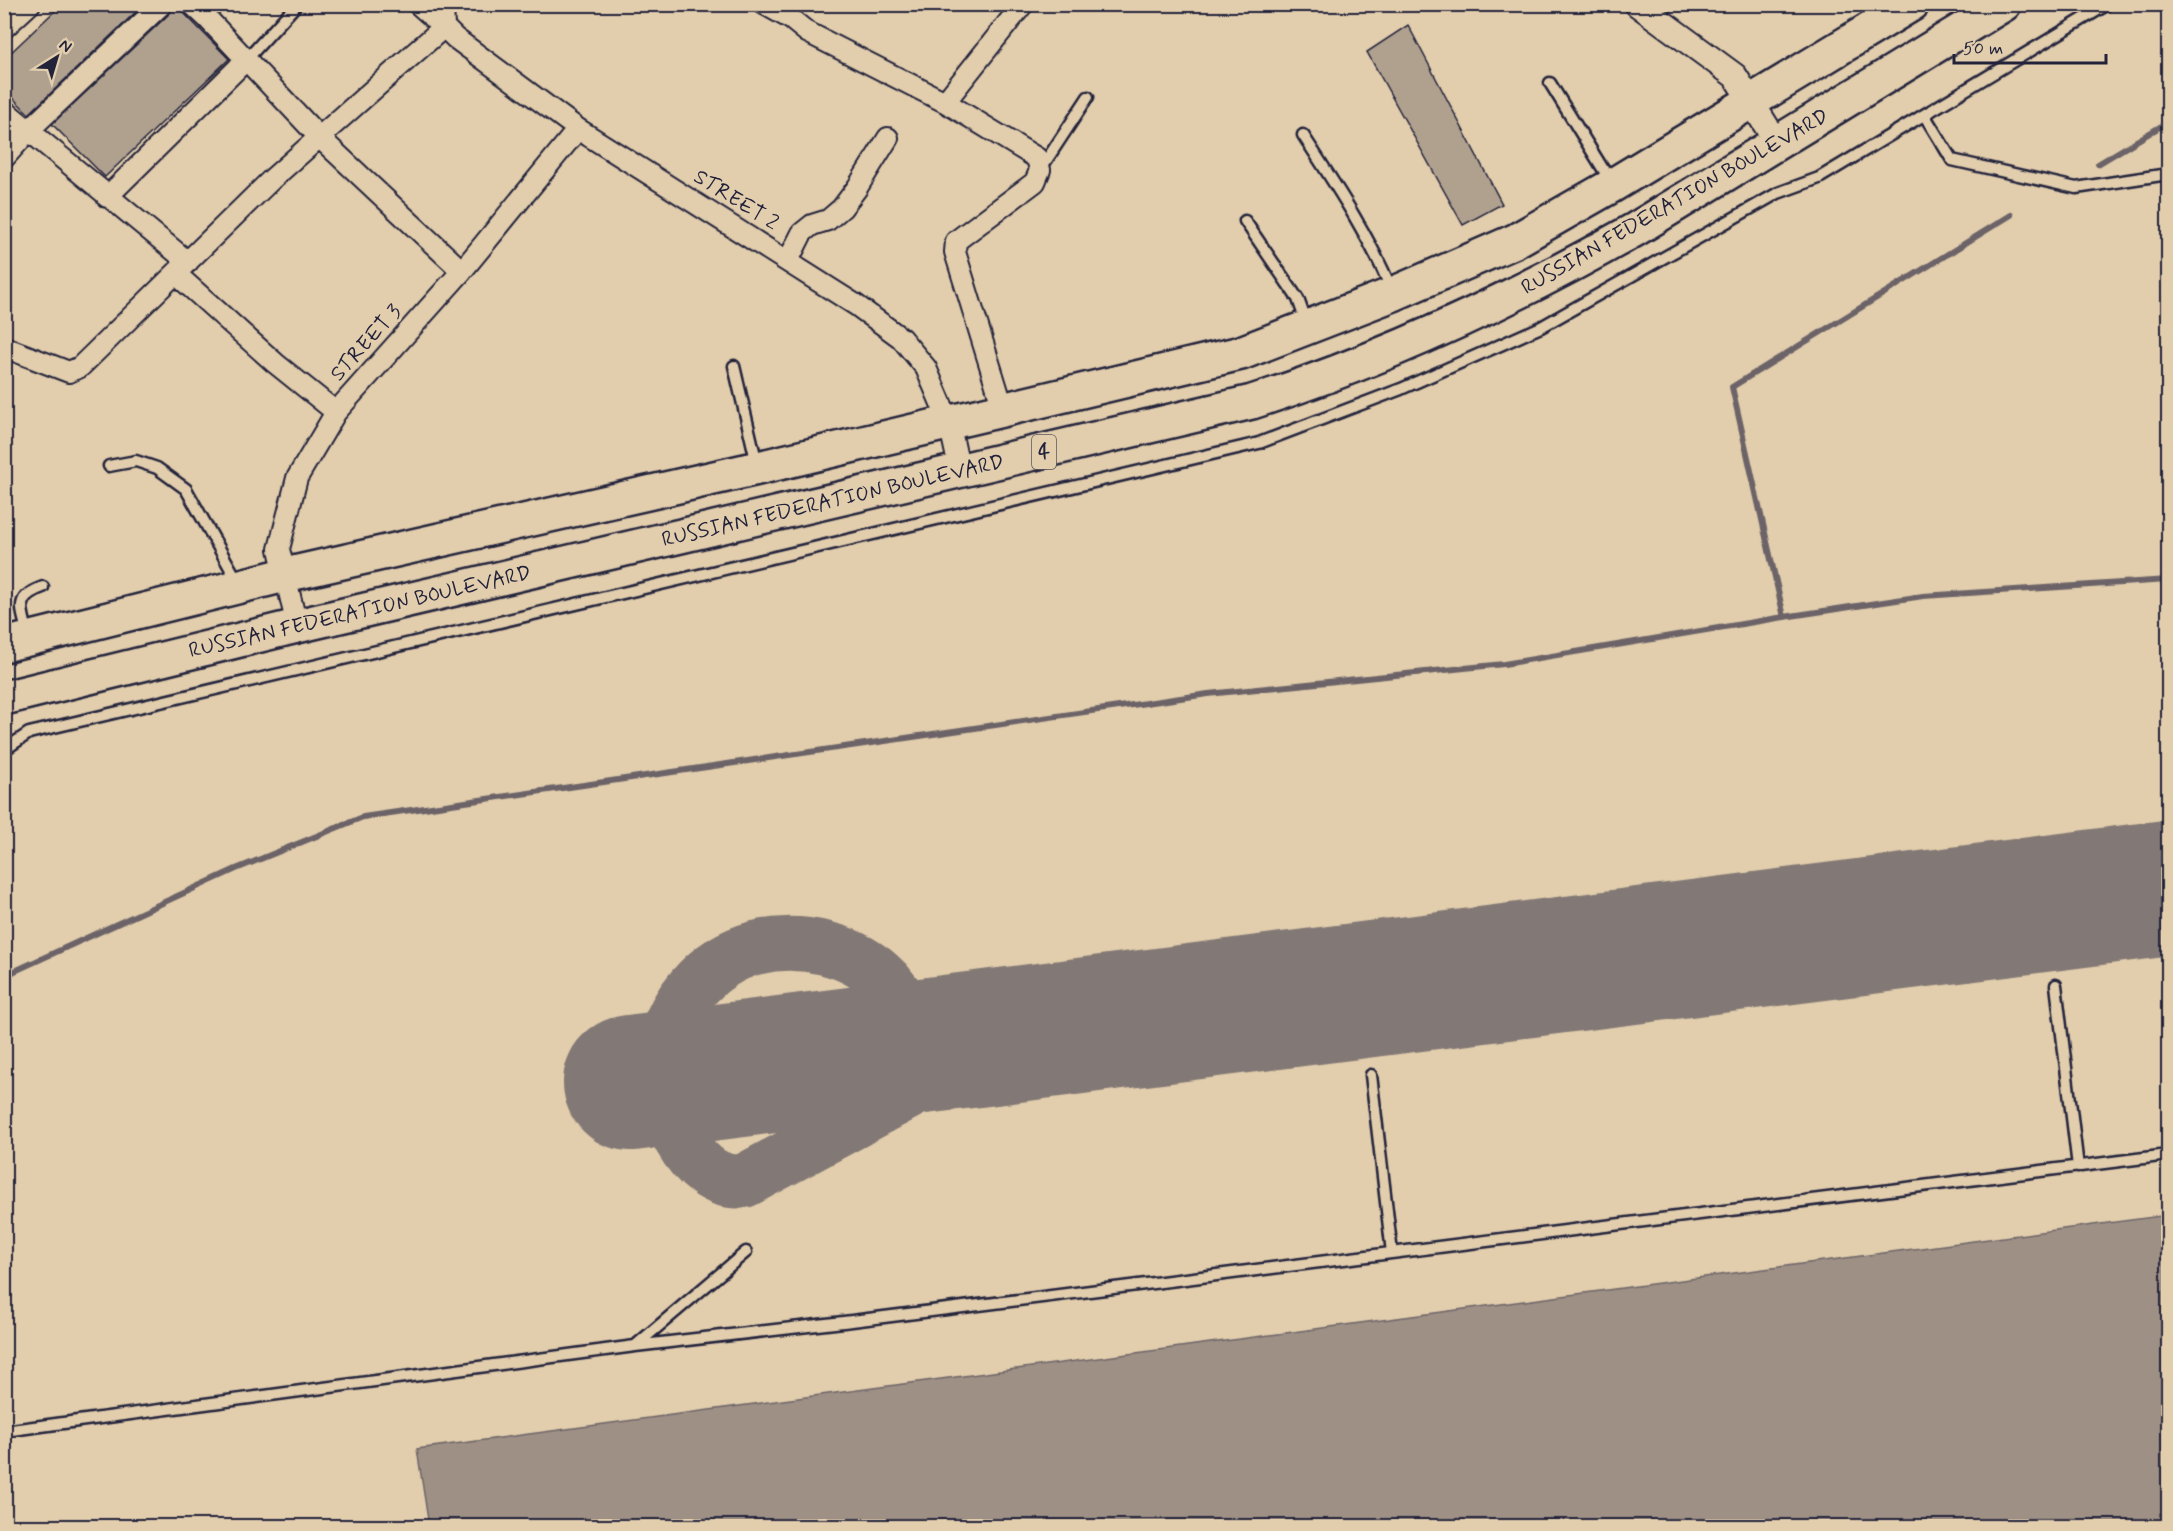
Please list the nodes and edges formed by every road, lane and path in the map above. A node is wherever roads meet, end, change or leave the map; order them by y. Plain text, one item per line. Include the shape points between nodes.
1 (30, 4) edge
2 (162, 4) edge
3 (192, 4) edge
4 (297, 4) edge
5 (418, 4) edge
6 (443, 4) edge
7 (764, 4) edge
8 (1023, 4) edge
9 (1637, 4) edge
10 (1912, 4) edge
11 (2004, 4) edge
12 (2108, 4) edge
13 (794, 12) edge
14 (444, 27) junction
15 (4, 28) edge
16 (246, 59) junction
17 (1550, 83) dead end
18 (1088, 97) dead end
19 (945, 102) junction
20 (1752, 102) junction
21 (4, 110) edge
22 (1925, 116) junction
23 (578, 129) junction
24 (28, 130) junction
25 (1303, 135) dead end
26 (319, 137) junction
27 (888, 138) dead end
28 (1777, 143) junction
29 (4, 158) edge
30 (1040, 170) junction
31 (2169, 174) edge
32 (1613, 185) junction
33 (107, 197) junction
34 (1245, 221) dead end
35 (788, 261) junction
36 (182, 268) junction
37 (462, 271) junction
38 (1393, 294) junction
39 (1308, 328) junction
40 (4, 347) edge
41 (734, 366) dead end
42 (1003, 408) junction
43 (336, 412) junction
44 (949, 422) junction
45 (109, 466) dead end
46 (758, 468) junction
47 (960, 472) junction
48 (285, 575) junction
49 (241, 586) junction
50 (43, 587) dead end
51 (297, 626) junction
52 (17, 642) edge
53 (4, 698) edge
54 (4, 750) edge
55 (2056, 985) dead end
56 (1371, 1075) dead end
57 (2169, 1155) edge
58 (2078, 1167) junction
59 (746, 1252) dead end
60 (1392, 1253) junction
61 (635, 1346) junction
62 (4, 1431) edge

1 - 15 street
2 - 24 street
3 - 16 street
4 - 16 lane
5 - 14 street, STREET 2
6 - 14 street
7 - 13 street
8 - 19 street
9 - 20 street via 1735,76
10 - 20 highway
11 - 28 highway, RUSSIAN FEDERATION BOULEVARD / 4
12 - 22 lane
13 - 19 street via 807,32
14 - 23 street, STREET 2
14 - 26 street
16 - 26 street
16 - 33 street
17 - 32 lane
18 - 30 lane
19 - 30 street via 1037,158
20 - 28 street
20 - 32 highway
21 - 24 street
22 - 31 lane via 1952,160 2076,188
22 - 54 lane via 1820,178 1778,193 1541,327 1401,389 1259,443 29,733
23 - 35 street, STREET 2
23 - 37 street, STREET 3
24 - 29 street
24 - 33 street
25 - 38 lane via 1359,222
26 - 36 street
26 - 37 street
27 - 35 street via 842,208 802,233
28 - 47 highway, RUSSIAN FEDERATION BOULEVARD / 4 via 1529,289 1325,378 1252,402
30 - 42 street via 1035,182 956,241 955,252
32 - 38 highway via 1515,241
33 - 36 street
34 - 39 lane via 1298,299
35 - 44 street, STREET 2 via 901,338 926,368
36 - 40 street via 80,367 69,372
36 - 43 street via 275,363
37 - 43 street, STREET 3
38 - 39 highway
39 - 42 highway via 1241,352
41 - 46 lane
42 - 44 highway
43 - 48 street, STREET 3 via 297,478 279,549
44 - 46 highway
44 - 47 street, STREET 2
45 - 49 lane via 136,461 157,468 186,489
46 - 48 highway
47 - 51 highway, RUSSIAN FEDERATION BOULEVARD / 4
48 - 49 highway
48 - 51 street, STREET 3
49 - 52 highway
50 - 52 lane via 25,595 21,603
51 - 53 highway, RUSSIAN FEDERATION BOULEVARD / 4
55 - 58 lane
56 - 60 lane
57 - 58 lane
58 - 60 lane
59 - 61 lane
60 - 61 lane
61 - 62 lane

